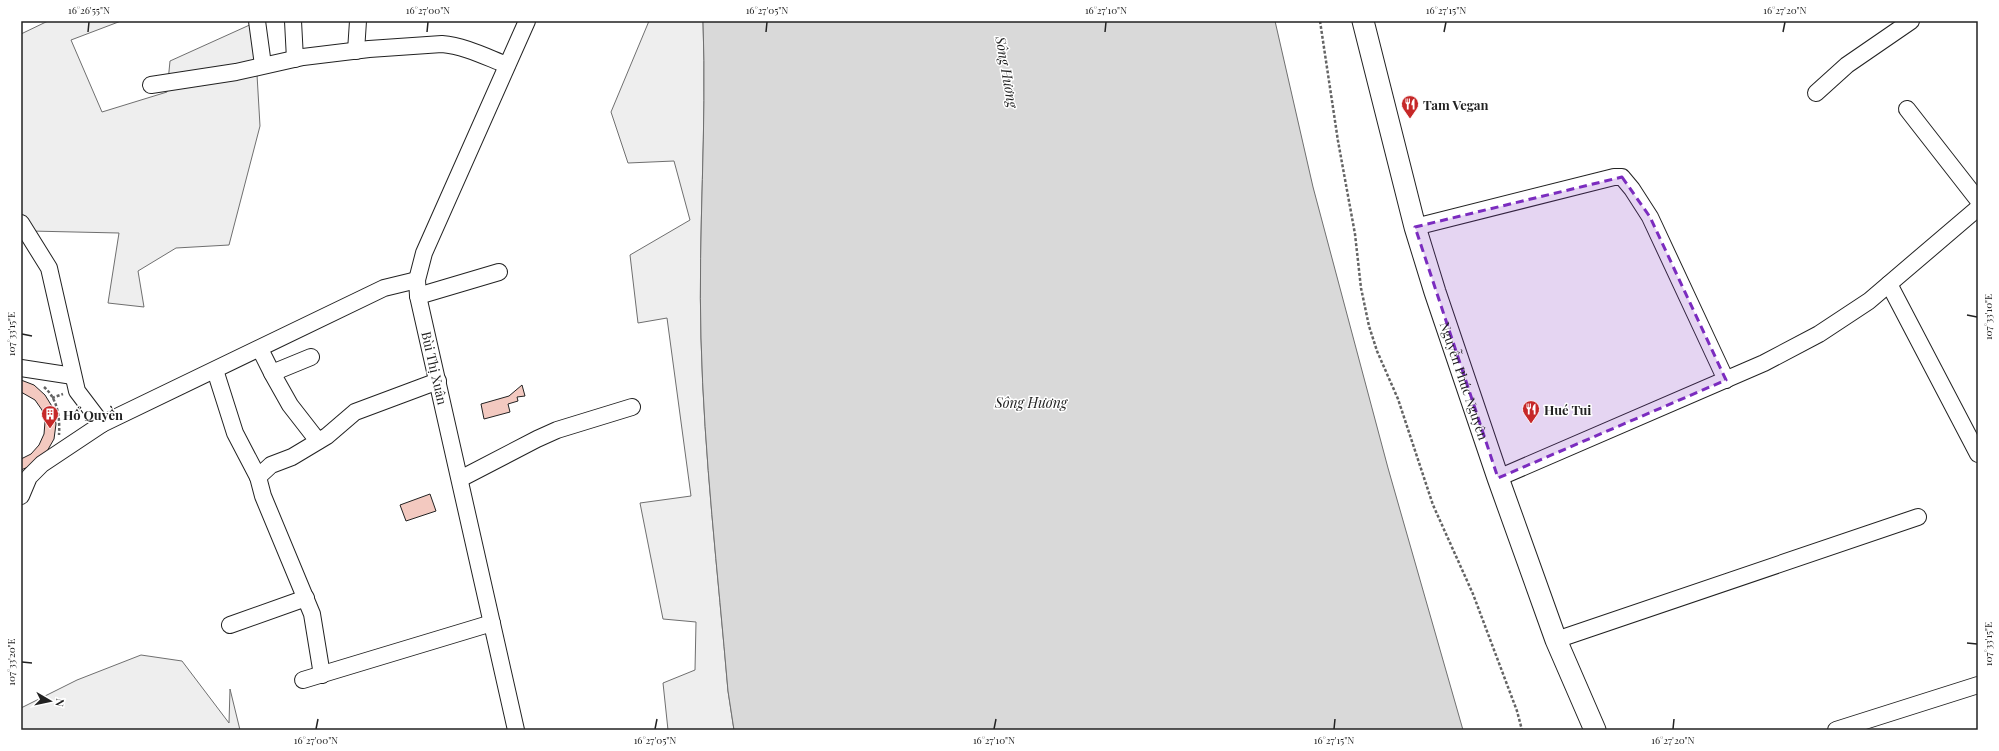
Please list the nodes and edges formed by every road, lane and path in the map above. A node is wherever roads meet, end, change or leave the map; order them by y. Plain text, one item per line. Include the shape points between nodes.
1 (257, 21) edge
2 (292, 21) edge
3 (358, 21) edge
4 (527, 21) edge
5 (1320, 21) edge
6 (1363, 21) edge
7 (1911, 21) edge
8 (356, 51) junction
9 (295, 58) junction
10 (263, 65) junction
11 (507, 66) junction
12 (151, 85) dead end
13 (1816, 93) dead end
14 (1907, 109) dead end
15 (1978, 200) edge
16 (1978, 208) edge
17 (21, 223) edge
18 (1414, 227) junction
19 (499, 272) dead end
20 (417, 280) junction
21 (1890, 284) junction
22 (418, 296) junction
23 (260, 349) junction
24 (311, 357) dead end
25 (21, 368) edge
26 (215, 370) junction
27 (272, 373) junction
28 (73, 376) junction
29 (1726, 380) junction
30 (438, 381) junction
31 (39, 383) dead end
32 (632, 407) dead end
33 (102, 424) junction
34 (56, 441) dead end
35 (318, 441) junction
36 (1978, 454) edge
37 (25, 477) edge
38 (258, 477) junction
39 (1498, 478) junction
40 (460, 479) junction
41 (21, 496) edge
42 (1918, 516) dead end
43 (306, 598) junction
44 (492, 623) junction
45 (230, 625) dead end
46 (1556, 640) junction
47 (322, 675) junction
48 (304, 680) dead end
49 (1978, 685) edge
50 (516, 730) edge
51 (1522, 730) edge
52 (1595, 730) edge
53 (1836, 730) edge

1 - 10 street
2 - 9 street
3 - 8 street
4 - 11 street, Bùi Thị Xuân
5 - 51 path via 1369,326 1398,399 1433,505 1474,594
6 - 18 main road, Nguyễn Phúc Nguyên
7 - 13 street via 1847,65
8 - 9 street
8 - 11 street via 453,45
9 - 10 street
10 - 12 street via 208,77
11 - 20 street, Bùi Thị Xuân via 424,253
14 - 15 street
16 - 21 street
17 - 28 street via 49,268
18 - 29 street via 1614,177 1622,178 1650,217
18 - 39 main road, Nguyễn Phúc Nguyên
19 - 22 street
20 - 22 street, Bùi Thị Xuân
20 - 23 street via 384,288
21 - 29 street via 1819,334
21 - 36 street
22 - 30 street, Bùi Thị Xuân
23 - 26 street
23 - 27 street
24 - 27 street
25 - 28 street
26 - 33 street
26 - 38 street via 235,433
27 - 35 street via 290,405
28 - 33 street via 77,391
29 - 39 street
30 - 35 street via 355,412
30 - 40 street, Bùi Thị Xuân
31 - 34 path via 48,390 56,404 60,420
32 - 40 street via 550,433
33 - 37 street via 59,451
35 - 38 street via 292,457 271,465
37 - 41 street
38 - 43 street
39 - 46 main road, Nguyễn Phúc Nguyên
40 - 44 street, Bùi Thị Xuân
42 - 46 street
43 - 45 street
43 - 47 street via 312,614
44 - 47 street
44 - 50 street, Bùi Thị Xuân
46 - 52 main road, Nguyễn Phúc Nguyên
47 - 48 street
49 - 53 street

